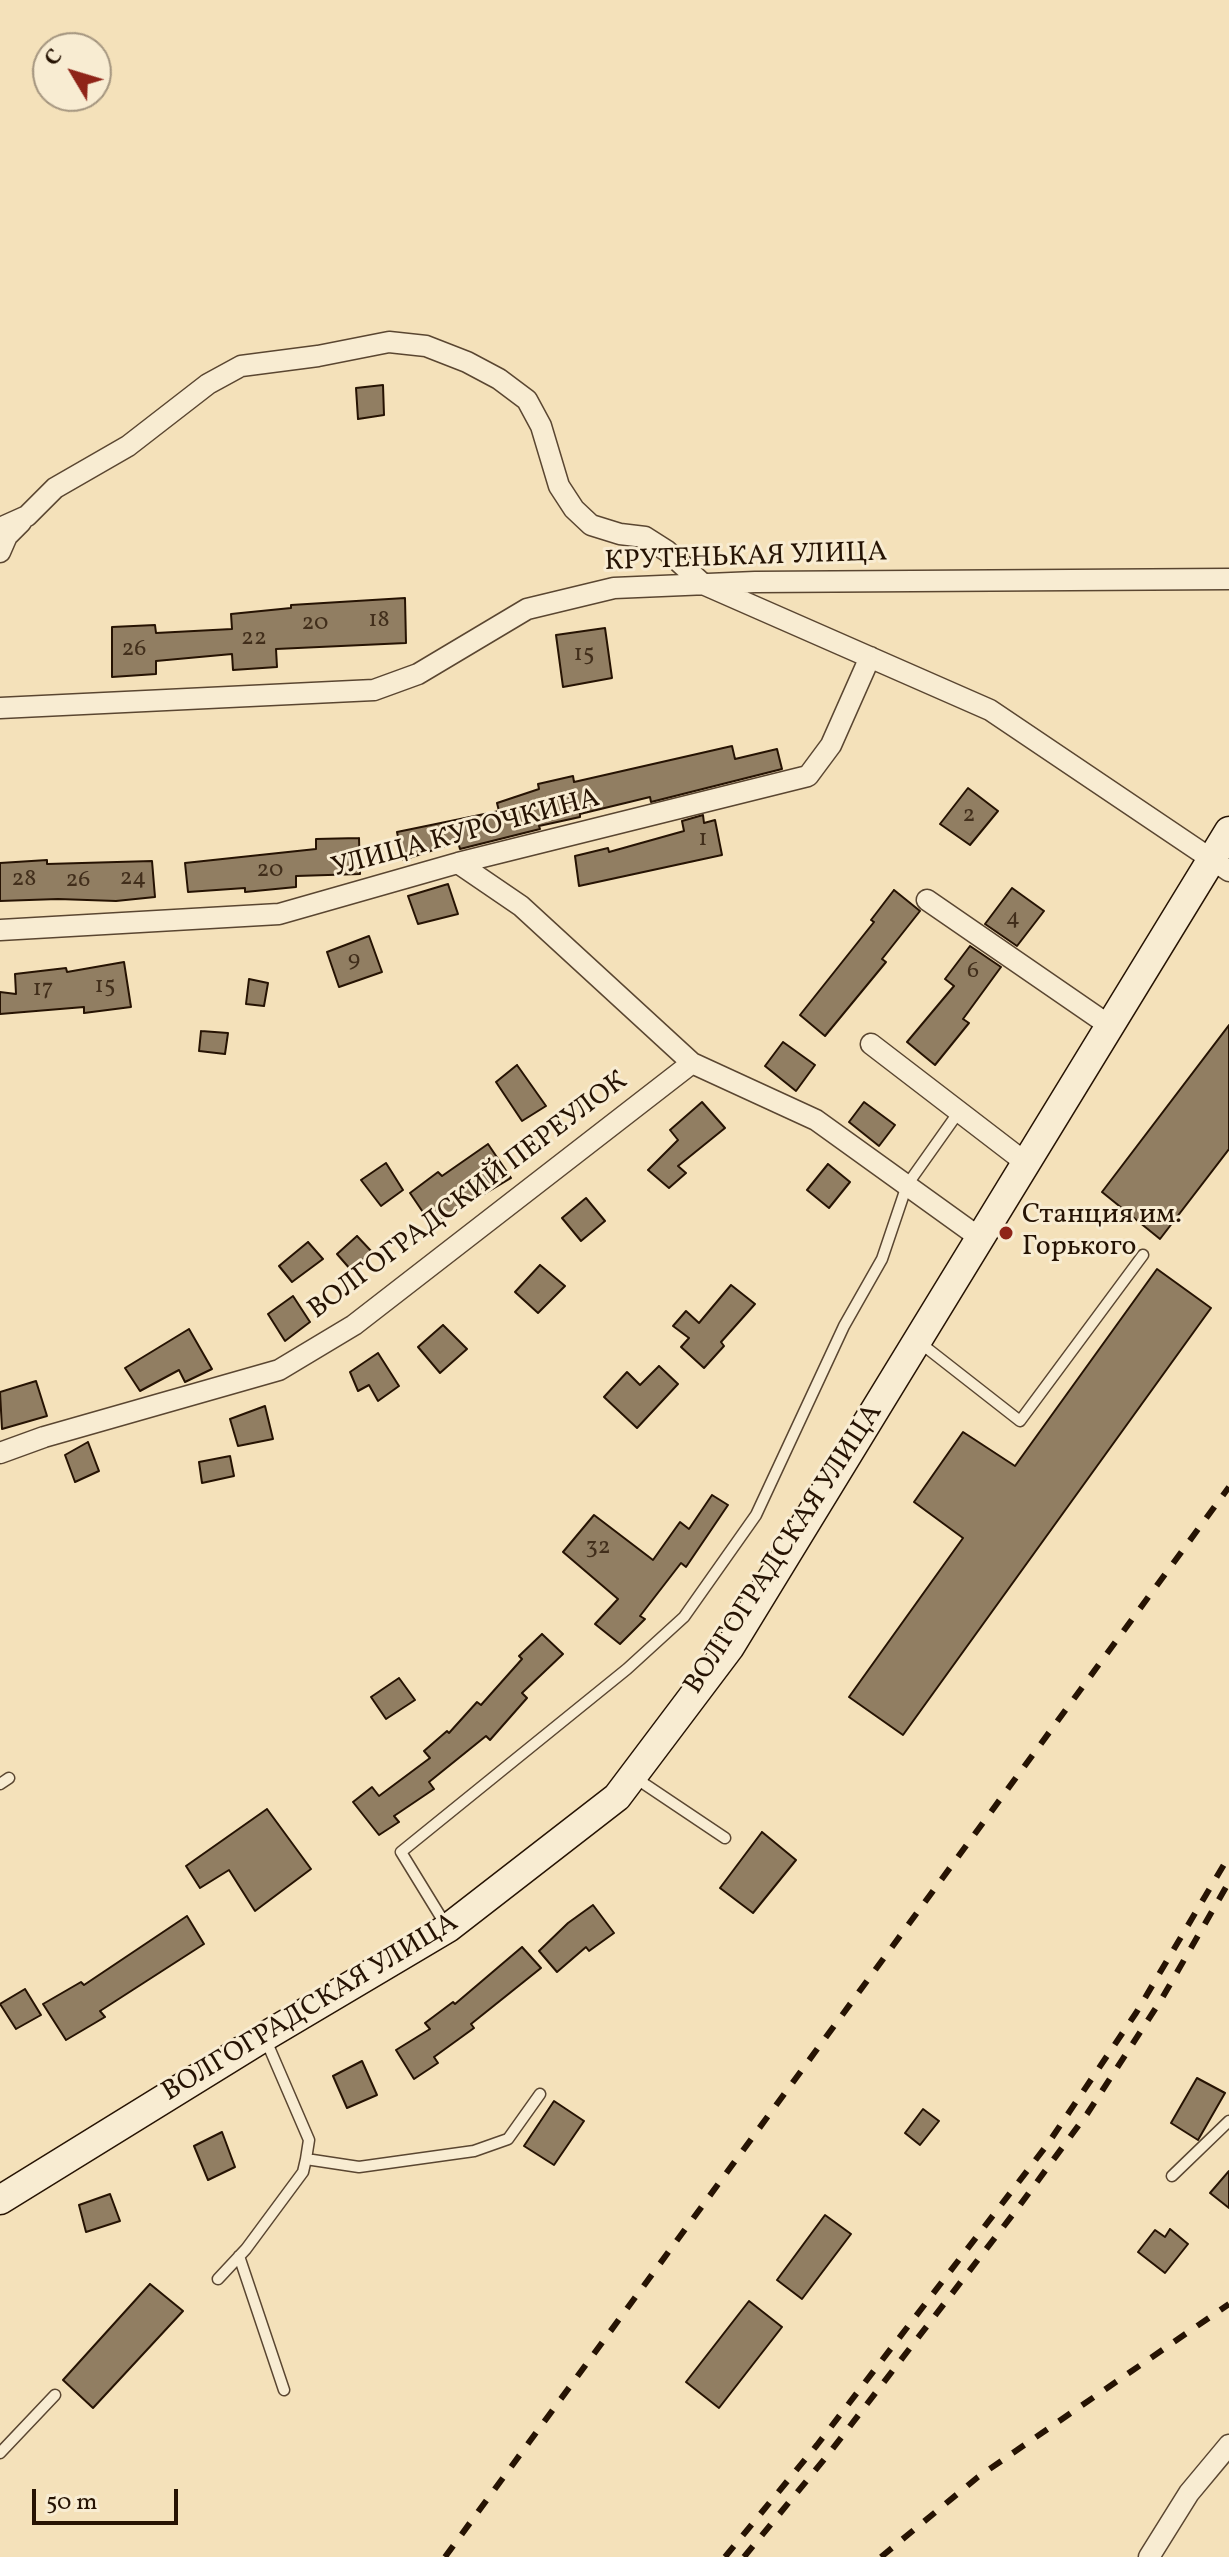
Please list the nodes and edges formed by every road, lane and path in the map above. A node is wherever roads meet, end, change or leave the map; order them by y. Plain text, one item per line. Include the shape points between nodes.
1 (27, 516) junction
2 (0, 528) edge
3 (0, 552) edge
4 (1229, 579) edge
5 (703, 584) junction
6 (870, 657) junction
7 (0, 708) edge
8 (1229, 831) edge
9 (458, 863) junction
10 (1220, 865) edge
11 (927, 900) dead end
12 (0, 930) edge
13 (1110, 1026) junction
14 (871, 1044) dead end
15 (692, 1063) junction
16 (958, 1113) junction
17 (1026, 1163) junction
18 (907, 1185) junction
19 (980, 1238) junction
20 (1143, 1255) dead end
21 (917, 1341) junction
22 (0, 1453) edge
23 (633, 1777) junction
24 (725, 1838) dead end
25 (448, 1928) junction
26 (264, 2037) junction
27 (540, 2094) dead end
28 (1229, 2121) edge
29 (306, 2159) junction
30 (1172, 2176) dead end
31 (0, 2200) edge
32 (239, 2256) junction
33 (218, 2279) dead end
34 (284, 2390) dead end
35 (55, 2395) dead end
36 (1229, 2445) edge
37 (0, 2453) edge
38 (1149, 2557) edge

1 - 2 street
1 - 3 street
1 - 5 street via 55,488 128,446 208,384 241,366 389,342 426,346 467,362 527,400 541,426 559,486 574,509 591,525 645,537
4 - 5 street, КРУТЕНЬКАЯ УЛИЦА
5 - 6 street
5 - 7 street, КРУТЕНЬКАЯ УЛИЦА via 614,588 527,609 418,674 374,690
6 - 9 street, УЛИЦА КУРОЧКИНА via 831,745 808,776
6 - 10 street via 990,710
8 - 10 main road, ВОЛГОГРАДСКАЯ УЛИЦА
9 - 12 street, УЛИЦА КУРОЧКИНА via 279,914
9 - 15 street via 521,906
10 - 13 main road, ВОЛГОГРАДСКАЯ УЛИЦА
11 - 13 street
13 - 17 main road, ВОЛГОГРАДСКАЯ УЛИЦА
14 - 16 street
15 - 18 street via 816,1120
15 - 22 street, ВОЛГОГРАДСКИЙ ПЕРЕУЛОК via 354,1325 279,1370
16 - 17 street
16 - 18 lane
17 - 19 main road, ВОЛГОГРАДСКАЯ УЛИЦА
18 - 19 street
18 - 25 lane via 882,1259 844,1326 756,1515 684,1617 401,1852
19 - 21 main road, ВОЛГОГРАДСКАЯ УЛИЦА
20 - 21 lane via 1020,1421
21 - 23 main road, ВОЛГОГРАДСКАЯ УЛИЦА via 730,1647
23 - 24 lane
23 - 25 main road, ВОЛГОГРАДСКАЯ УЛИЦА via 617,1797
25 - 26 main road, ВОЛГОГРАДСКАЯ УЛИЦА
26 - 29 lane via 309,2140
26 - 31 main road, ВОЛГОГРАДСКАЯ УЛИЦА
27 - 29 lane via 508,2139 474,2151 359,2167
28 - 30 lane
29 - 32 lane via 303,2172
32 - 33 lane
32 - 34 lane
35 - 37 lane
36 - 38 street via 1189,2493

